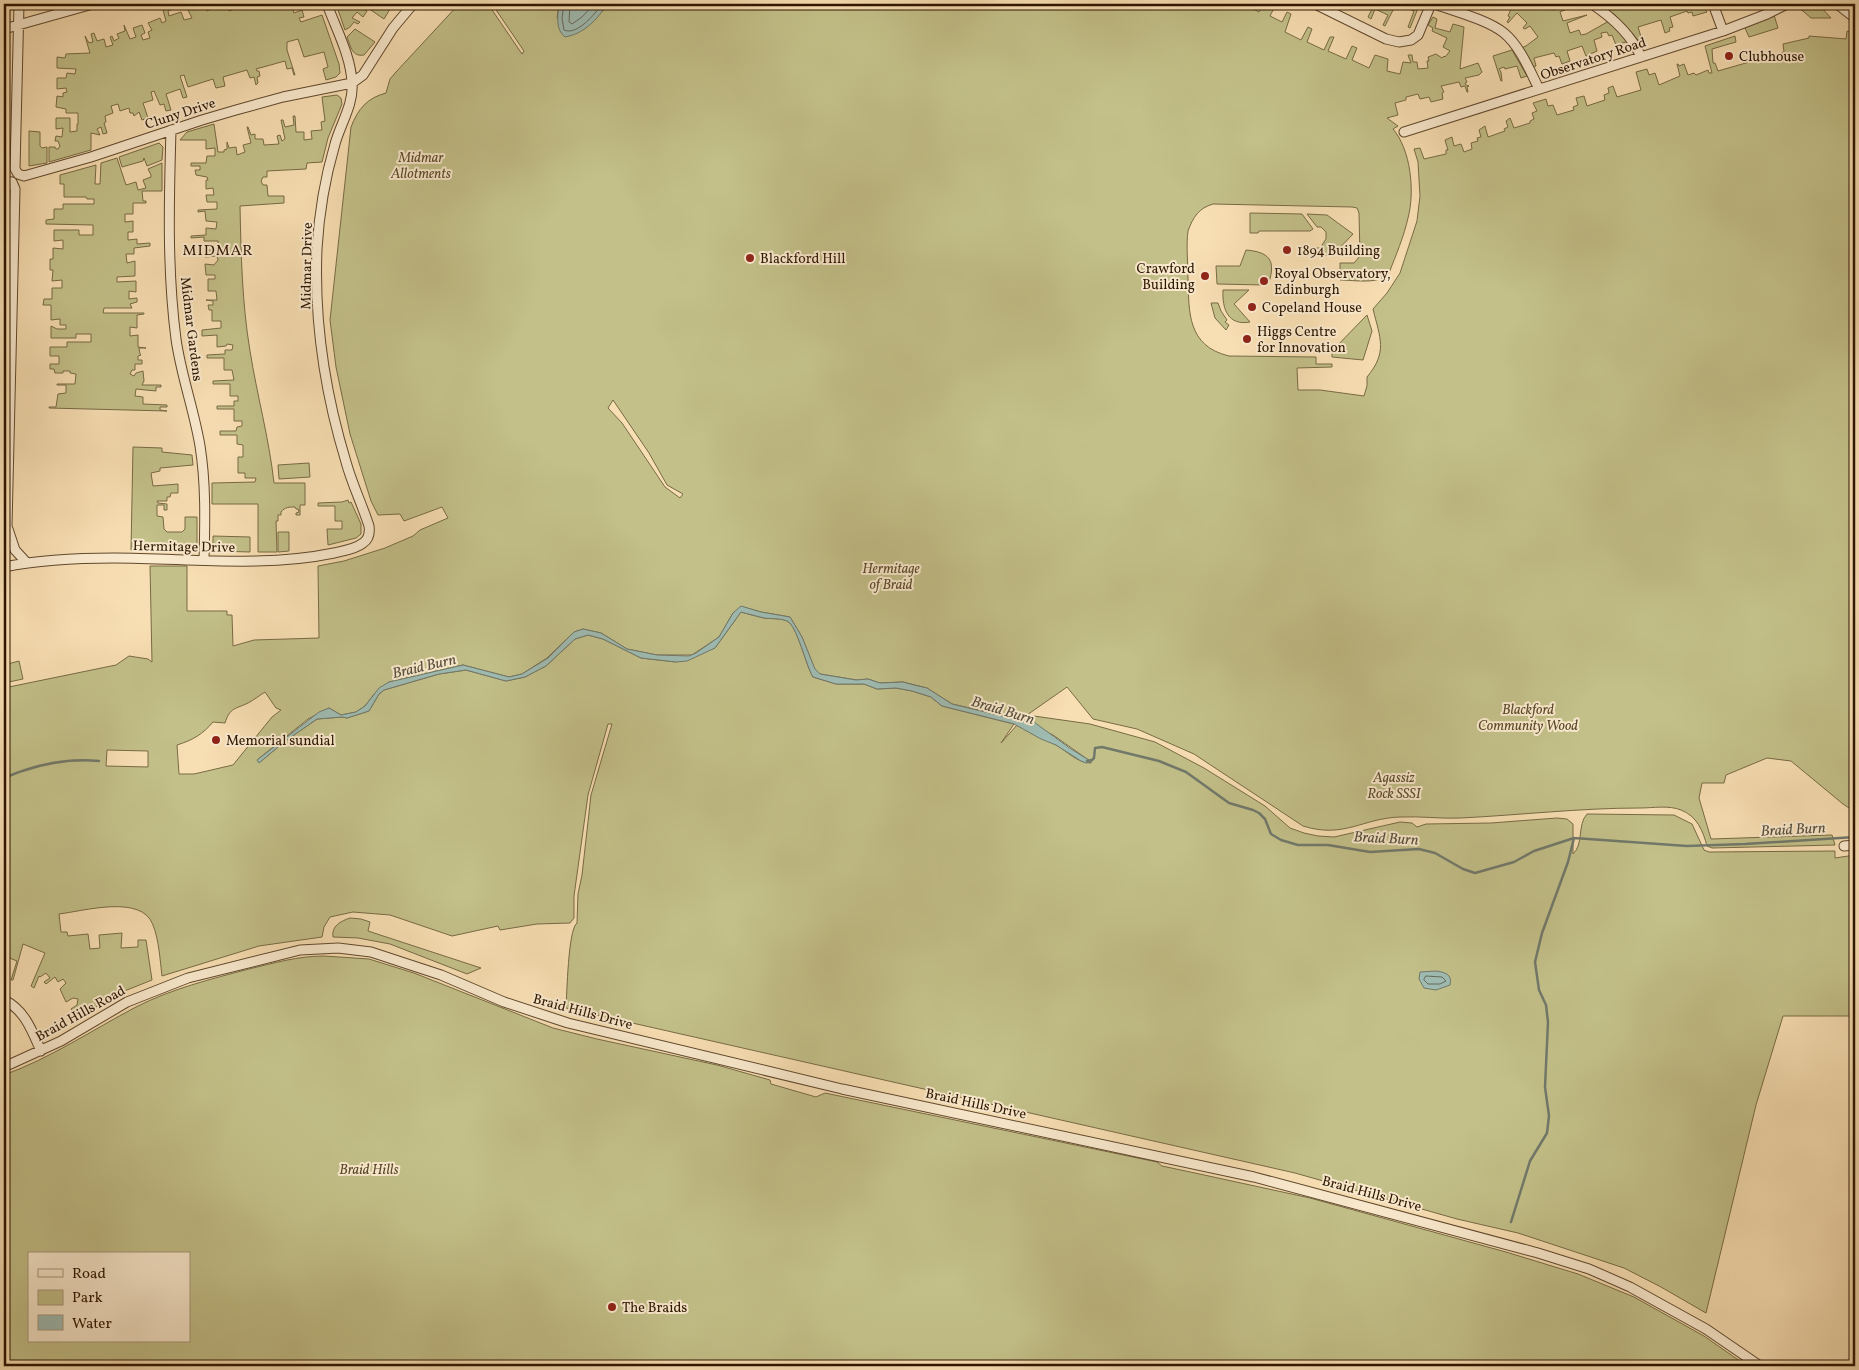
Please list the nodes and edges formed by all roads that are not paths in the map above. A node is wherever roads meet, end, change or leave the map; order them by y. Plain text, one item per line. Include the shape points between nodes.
1 (19, 4) edge
2 (93, 4) edge
3 (328, 4) edge
4 (413, 4) edge
5 (1315, 4) edge
6 (1433, 4) edge
7 (1592, 4) edge
8 (1713, 4) edge
9 (1787, 4) edge
10 (1837, 4) edge
11 (1855, 18) edge
12 (19, 25) junction
13 (4, 29) edge
14 (1723, 31) junction
15 (1641, 57) junction
16 (352, 83) junction
17 (1539, 89) junction
18 (171, 130) junction
19 (1404, 132) dead end
20 (8, 181) edge
21 (8, 326) edge
22 (7, 526) junction
23 (4, 539) edge
24 (362, 544) joint
25 (204, 560) junction
26 (27, 563) junction
27 (4, 567) edge
28 (1855, 845) edge
29 (1844, 846) dead end
30 (170, 984) joint
31 (4, 1000) edge
32 (41, 1051) junction
33 (4, 1067) edge
34 (1760, 1366) edge

1 - 12 street
2 - 12 street
3 - 16 street via 350,67
4 - 16 street via 393,28 363,75
5 - 6 street via 1386,39 1402,42 1413,39 1420,32
6 - 17 street via 1504,33 1519,51
7 - 15 street via 1623,29
8 - 14 street
9 - 14 street, Observatory Road
10 - 11 street
12 - 13 street
12 - 18 street, Cluny Drive via 15,169 18,174 24,176 64,166
14 - 15 street, Observatory Road
15 - 17 street, Observatory Road
16 - 18 street, Cluny Drive via 259,103
16 - 24 street, Midmar Drive via 352,95 325,182 316,276 321,345 332,410 347,467 369,528 369,536
17 - 19 street, Observatory Road
18 - 25 street, Midmar Gardens via 169,224 172,297 181,368 201,454
20 - 21 street via 15,189
21 - 22 street
22 - 23 street
22 - 26 street via 15,550
24 - 25 street, Hermitage Drive via 304,558
25 - 26 street, Hermitage Drive via 112,558
26 - 27 street, Hermitage Drive
28 - 29 street
30 - 32 street, Braid Hills Road via 122,1004
30 - 34 street, Braid Hills Drive via 221,968 300,950 338,948 371,952 568,1023 842,1089 1254,1177 1538,1253 1638,1291 1706,1328
31 - 32 street via 23,1014
32 - 33 street, Braid Hills Road

